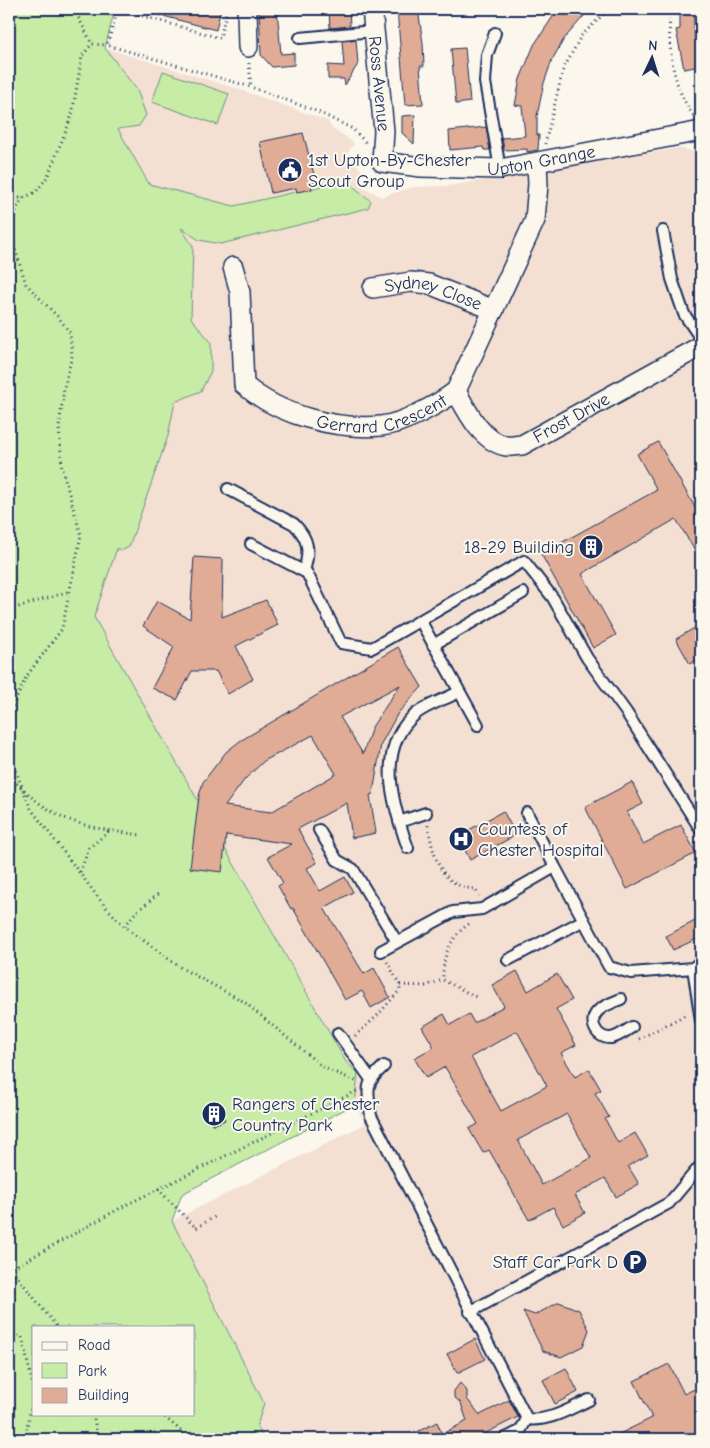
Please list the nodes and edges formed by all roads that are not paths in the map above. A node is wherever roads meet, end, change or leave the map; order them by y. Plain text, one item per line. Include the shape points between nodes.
1 (247, 9) edge
2 (372, 9) edge
3 (373, 30) junction
4 (495, 33) dead end
5 (300, 38) dead end
6 (248, 47) road end
7 (699, 124) edge
8 (381, 158) joint
9 (539, 163) junction
10 (500, 169) junction
11 (663, 231) dead end
12 (233, 267) dead end
13 (373, 288) dead end
14 (494, 310) junction
15 (701, 339) edge
16 (701, 346) edge
17 (456, 391) junction
18 (228, 489) dead end
19 (251, 544) dead end
20 (304, 571) junction
21 (523, 593) dead end
22 (420, 620) junction
23 (433, 645) junction
24 (459, 692) junction
25 (478, 725) dead end
26 (426, 813) dead end
27 (527, 813) dead end
28 (399, 822) junction
29 (319, 830) dead end
30 (701, 830) edge
31 (408, 848) dead end
32 (555, 867) junction
33 (584, 920) junction
34 (397, 942) junction
35 (381, 951) road end
36 (508, 960) dead end
37 (701, 961) edge
38 (693, 968) junction
39 (621, 998) dead end
40 (701, 1021) edge
41 (632, 1027) dead end
42 (338, 1033) dead end
43 (384, 1066) dead end
44 (369, 1082) junction
45 (701, 1165) edge
46 (470, 1312) junction
47 (589, 1400) dead end
48 (527, 1419) junction
49 (504, 1439) edge

1 - 6 street
2 - 3 street, Ross Avenue
3 - 5 lane
3 - 8 street, Ross Avenue via 384,131
4 - 10 lane via 487,55 485,82
7 - 9 street, Upton Grange
8 - 10 street, Upton Grange via 382,162 421,168
9 - 10 street, Upton Grange
9 - 14 street, Gerrard Crescent via 535,220
11 - 15 lane via 672,279 684,314
12 - 17 street, Gerrard Crescent via 240,292 244,385 258,397 281,409 317,420 354,426 382,426 446,399
13 - 14 street, Sydney Close via 411,282 429,284
14 - 17 street, Gerrard Crescent
16 - 17 street, Frost Drive via 522,445 506,446 491,439 470,416
18 - 20 lane via 294,524 308,542 309,554
19 - 20 lane
20 - 22 lane via 341,643 372,648
21 - 23 lane
22 - 23 lane
22 - 30 lane via 524,562 553,598 587,658 626,712
23 - 24 lane
24 - 25 lane
24 - 28 lane via 418,712 398,736 390,788
26 - 28 lane
27 - 32 lane
28 - 31 lane
29 - 34 lane via 338,860 353,869
32 - 33 lane
32 - 34 lane via 482,909 453,912
33 - 36 lane
33 - 38 lane via 609,967 631,973
34 - 35 lane
37 - 38 lane
38 - 40 lane
39 - 41 lane via 598,1010 594,1020 596,1030 609,1038
42 - 44 lane
43 - 44 lane
44 - 46 lane via 371,1116
45 - 46 lane via 669,1203
46 - 48 lane
47 - 48 lane via 549,1418
48 - 49 lane via 520,1431

